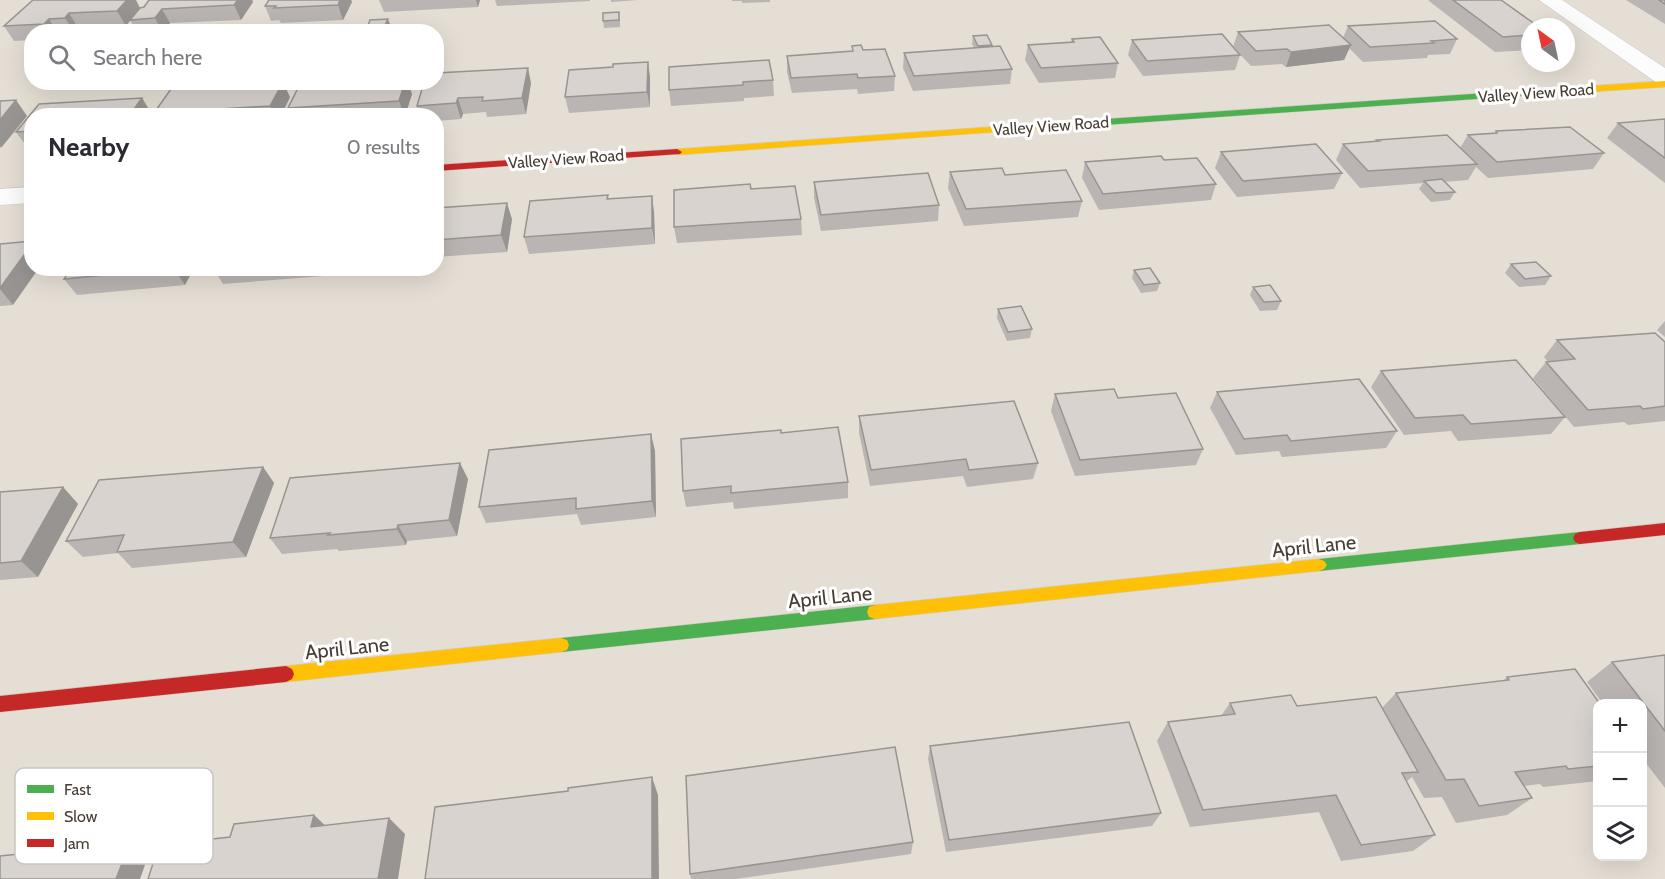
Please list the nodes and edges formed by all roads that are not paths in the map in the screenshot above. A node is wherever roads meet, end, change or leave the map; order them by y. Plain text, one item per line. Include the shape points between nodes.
1 (1549, 0) edge
2 (1665, 78) edge
3 (1665, 84) edge
4 (444, 167) edge
5 (24, 196) edge
6 (0, 197) edge
7 (1665, 529) edge
8 (0, 704) edge

1 - 2 street
3 - 4 street, Valley View Road
5 - 6 street
7 - 8 street, April Lane

